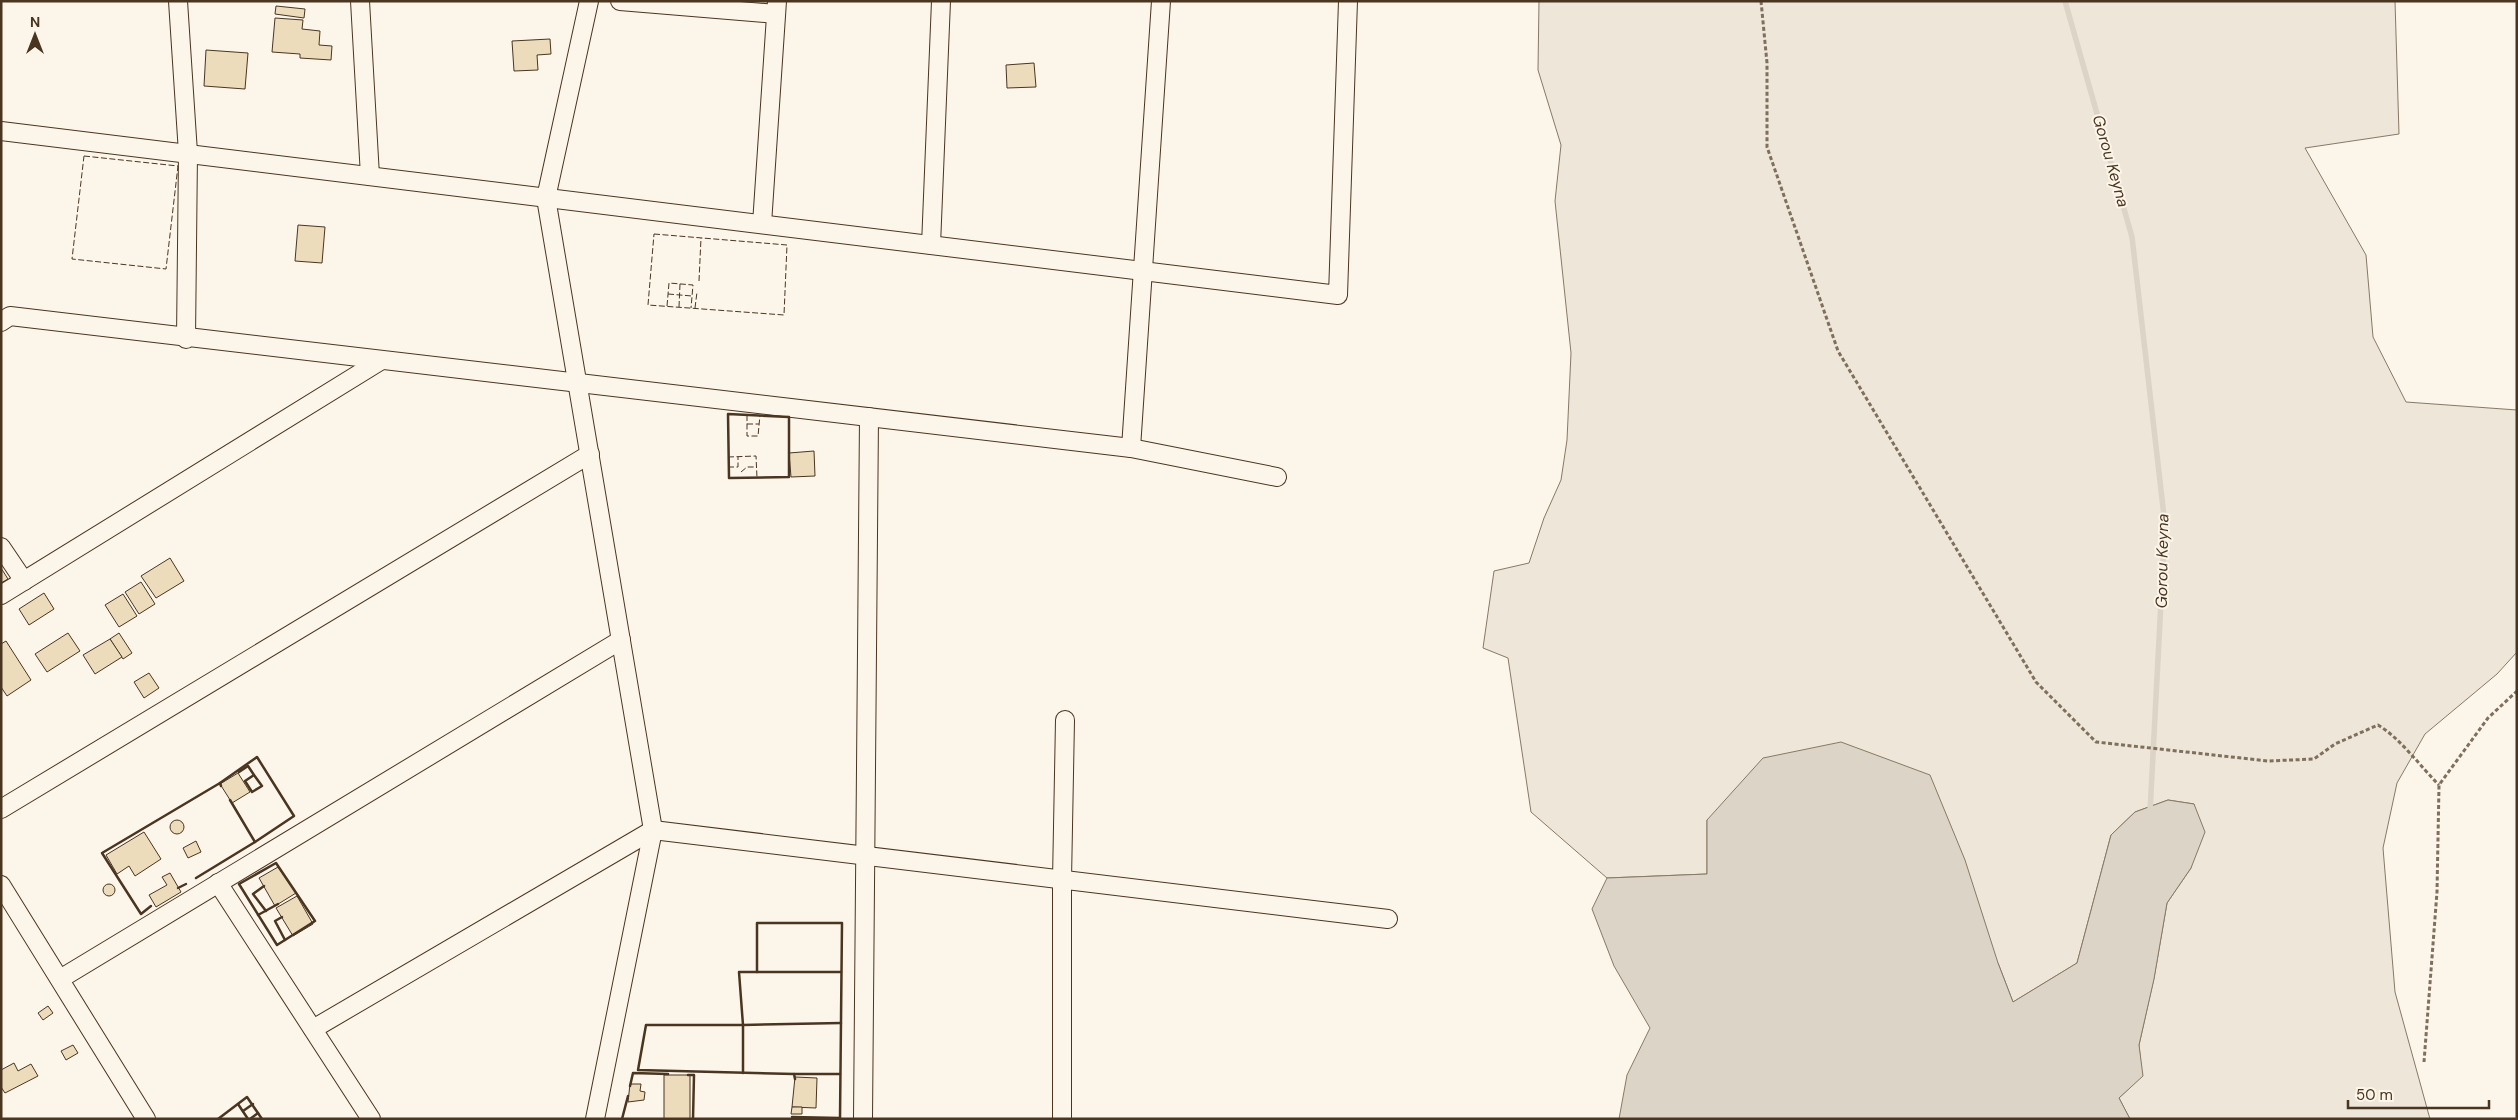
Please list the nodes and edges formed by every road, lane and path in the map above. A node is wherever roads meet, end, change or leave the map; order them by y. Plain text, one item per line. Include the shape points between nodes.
1 (178, 1) edge
2 (360, 1) edge
3 (589, 1) edge
4 (620, 1) edge
5 (941, 1) edge
6 (1155, 1) edge
7 (1161, 1) edge
8 (1348, 1) edge
9 (1761, 1) edge
10 (777, 8) edge
11 (1, 131) edge
12 (188, 153) junction
13 (370, 176) junction
14 (546, 198) junction
15 (762, 224) junction
16 (931, 245) junction
17 (1143, 271) junction
18 (1, 322) edge
19 (186, 339) junction
20 (380, 361) junction
21 (578, 384) junction
22 (869, 417) junction
23 (1131, 448) junction
24 (590, 454) junction
25 (1276, 477) dead end
26 (1, 546) edge
27 (24, 581) junction
28 (1, 595) edge
29 (621, 640) junction
30 (2517, 691) edge
31 (1065, 720) dead end
32 (2439, 786) junction
33 (1, 809) edge
34 (653, 830) junction
35 (865, 856) junction
36 (1062, 880) junction
37 (218, 883) junction
38 (1, 885) edge
39 (1388, 919) dead end
40 (60, 979) junction
41 (313, 1029) junction
42 (2424, 1062) dead end
43 (146, 1119) edge
44 (370, 1119) edge
45 (595, 1119) edge
46 (862, 1119) edge
47 (1062, 1119) edge

1 - 12 street
2 - 13 street
3 - 14 street
4 - 10 street
5 - 16 street
6 - 7 street
7 - 17 street
8 - 17 street via 1338,294
9 - 32 path via 1767,63 1767,147 1838,351 2036,682 2096,742 2268,761 2314,760 2335,744 2378,725 2393,734
10 - 15 street
11 - 12 street
12 - 13 street
12 - 19 street
13 - 14 street
14 - 15 street
14 - 21 street
15 - 16 street
16 - 17 street
17 - 23 street
18 - 19 street via 10,316
19 - 20 street
20 - 21 street
20 - 27 street
21 - 22 street
21 - 24 street
22 - 23 street
22 - 35 street
23 - 25 street
24 - 29 street
24 - 33 street
26 - 27 street
27 - 28 street
29 - 34 street
29 - 37 street
30 - 32 path via 2488,718
31 - 36 street
32 - 42 path via 2437,892
34 - 35 street
34 - 41 street
34 - 45 street
35 - 36 street
35 - 46 street
36 - 39 street
36 - 47 street
37 - 40 street
37 - 41 street
38 - 40 street
40 - 43 street
41 - 44 street

